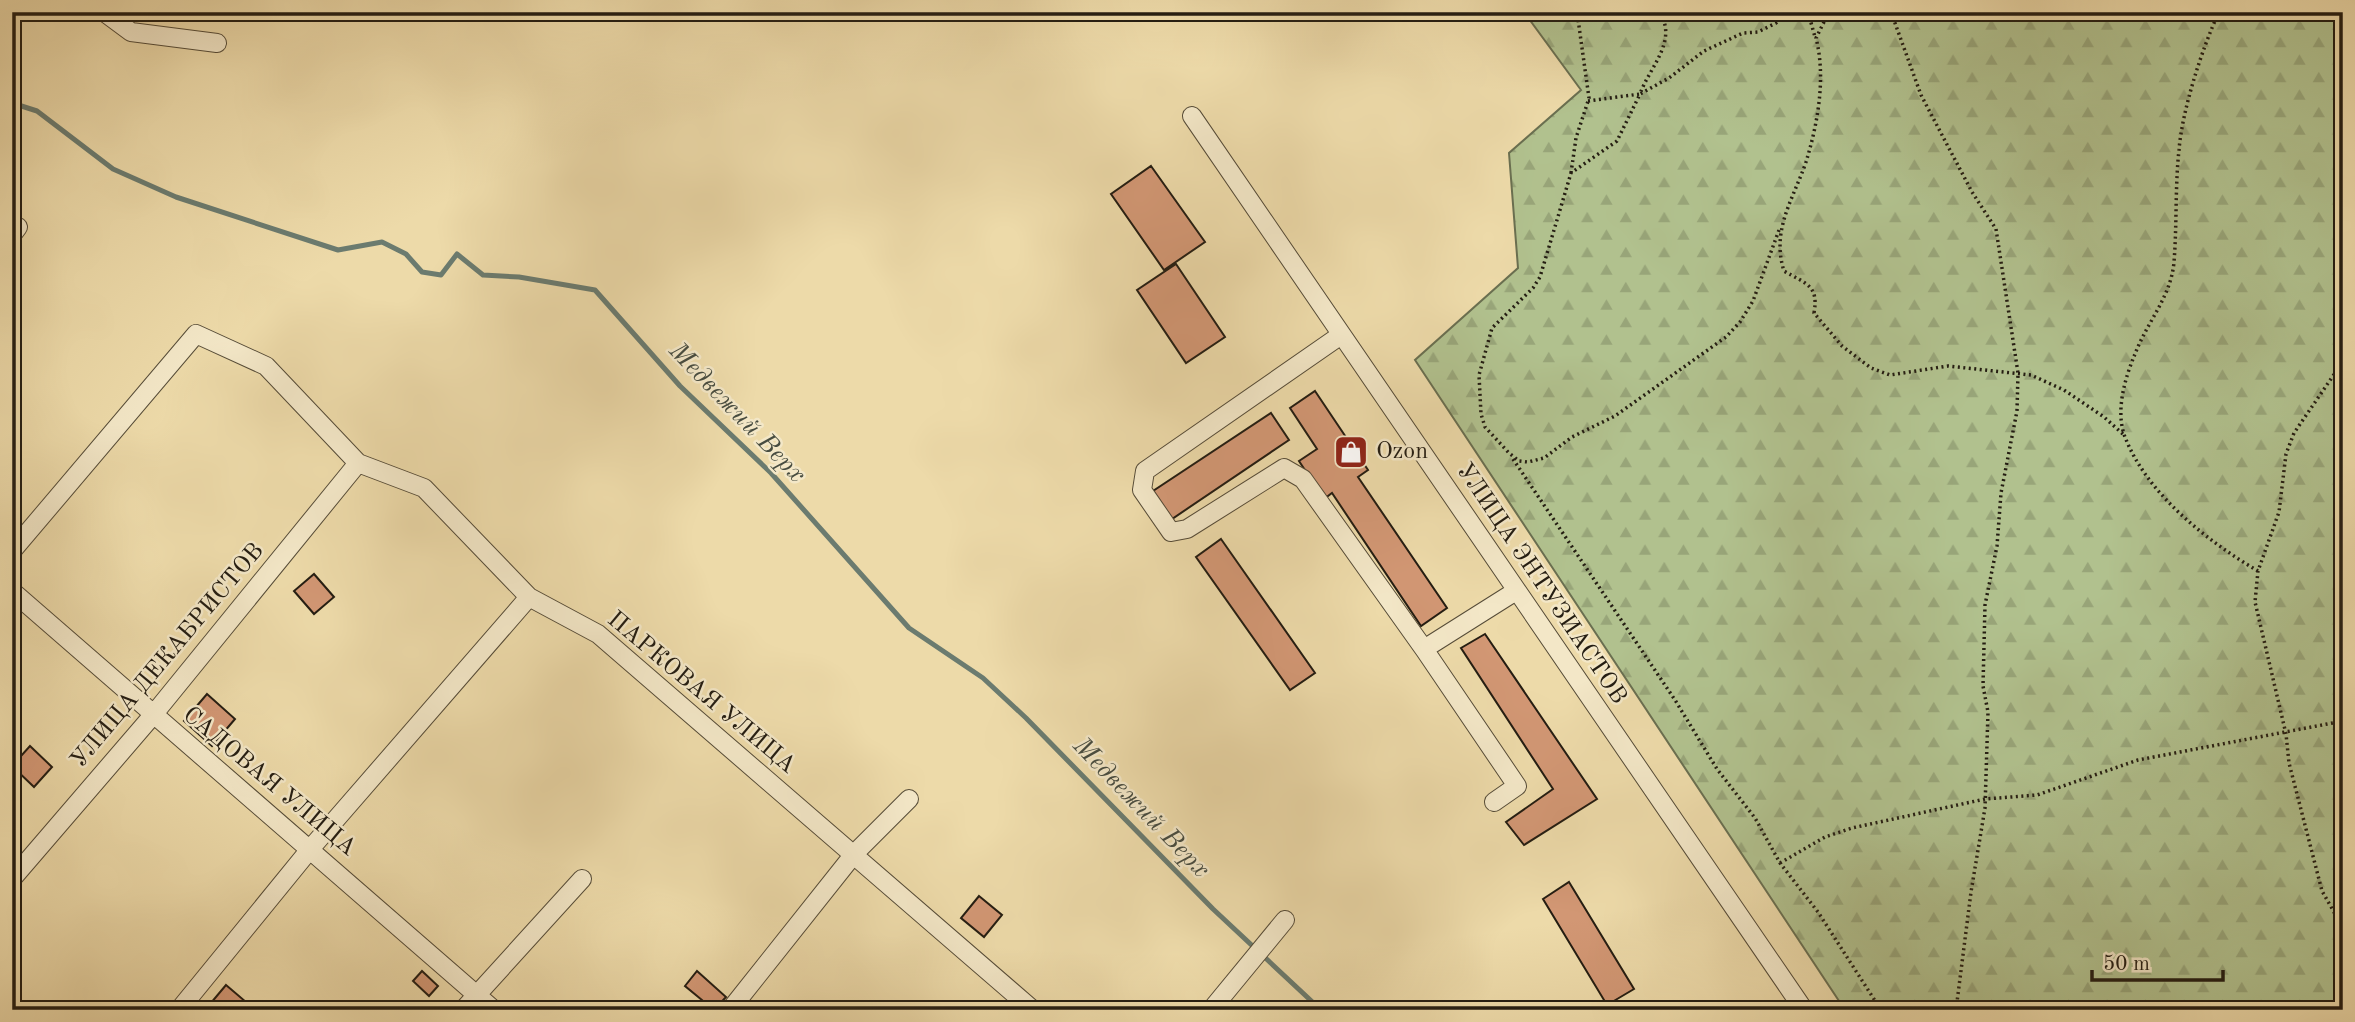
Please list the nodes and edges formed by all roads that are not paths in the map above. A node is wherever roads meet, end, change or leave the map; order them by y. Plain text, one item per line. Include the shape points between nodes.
1 (104, 12) edge
2 (216, 43) dead end
3 (1192, 116) dead end
4 (1341, 335) junction
5 (358, 463) junction
6 (12, 551) edge
7 (12, 591) edge
8 (1516, 591) junction
9 (528, 597) junction
10 (1424, 649) junction
11 (153, 715) junction
12 (909, 799) dead end
13 (1494, 802) dead end
14 (311, 848) junction
15 (854, 854) junction
16 (12, 879) edge
17 (582, 879) dead end
18 (1285, 920) dead end
19 (477, 995) junction
20 (179, 1010) edge
21 (463, 1010) edge
22 (494, 1010) edge
23 (730, 1010) edge
24 (1033, 1010) edge
25 (1210, 1010) edge
26 (1804, 1010) edge

1 - 2 street via 131,32
3 - 4 street, УЛИЦА ЭНТУЗИАСТОВ
4 - 8 street, УЛИЦА ЭНТУЗИАСТОВ
4 - 10 street via 1146,471 1142,490 1171,532 1187,529 1284,468 1303,479
5 - 6 street, ПАРКОВАЯ УЛИЦА via 266,366 196,334
5 - 9 street, ПАРКОВАЯ УЛИЦА via 424,488
5 - 11 street, УЛИЦА ДЕКАБРИСТОВ
7 - 11 street, САДОВАЯ УЛИЦА
8 - 10 street
8 - 26 street, УЛИЦА ЭНТУЗИАСТОВ
9 - 14 street
9 - 15 street, ПАРКОВАЯ УЛИЦА via 598,634
10 - 13 street via 1517,786
11 - 14 street, САДОВАЯ УЛИЦА
11 - 16 street, УЛИЦА ДЕКАБРИСТОВ
12 - 15 street
14 - 19 street, САДОВАЯ УЛИЦА
14 - 20 street
15 - 23 street
15 - 24 street, ПАРКОВАЯ УЛИЦА
17 - 19 street
18 - 25 street
19 - 21 street
19 - 22 street, САДОВАЯ УЛИЦА

